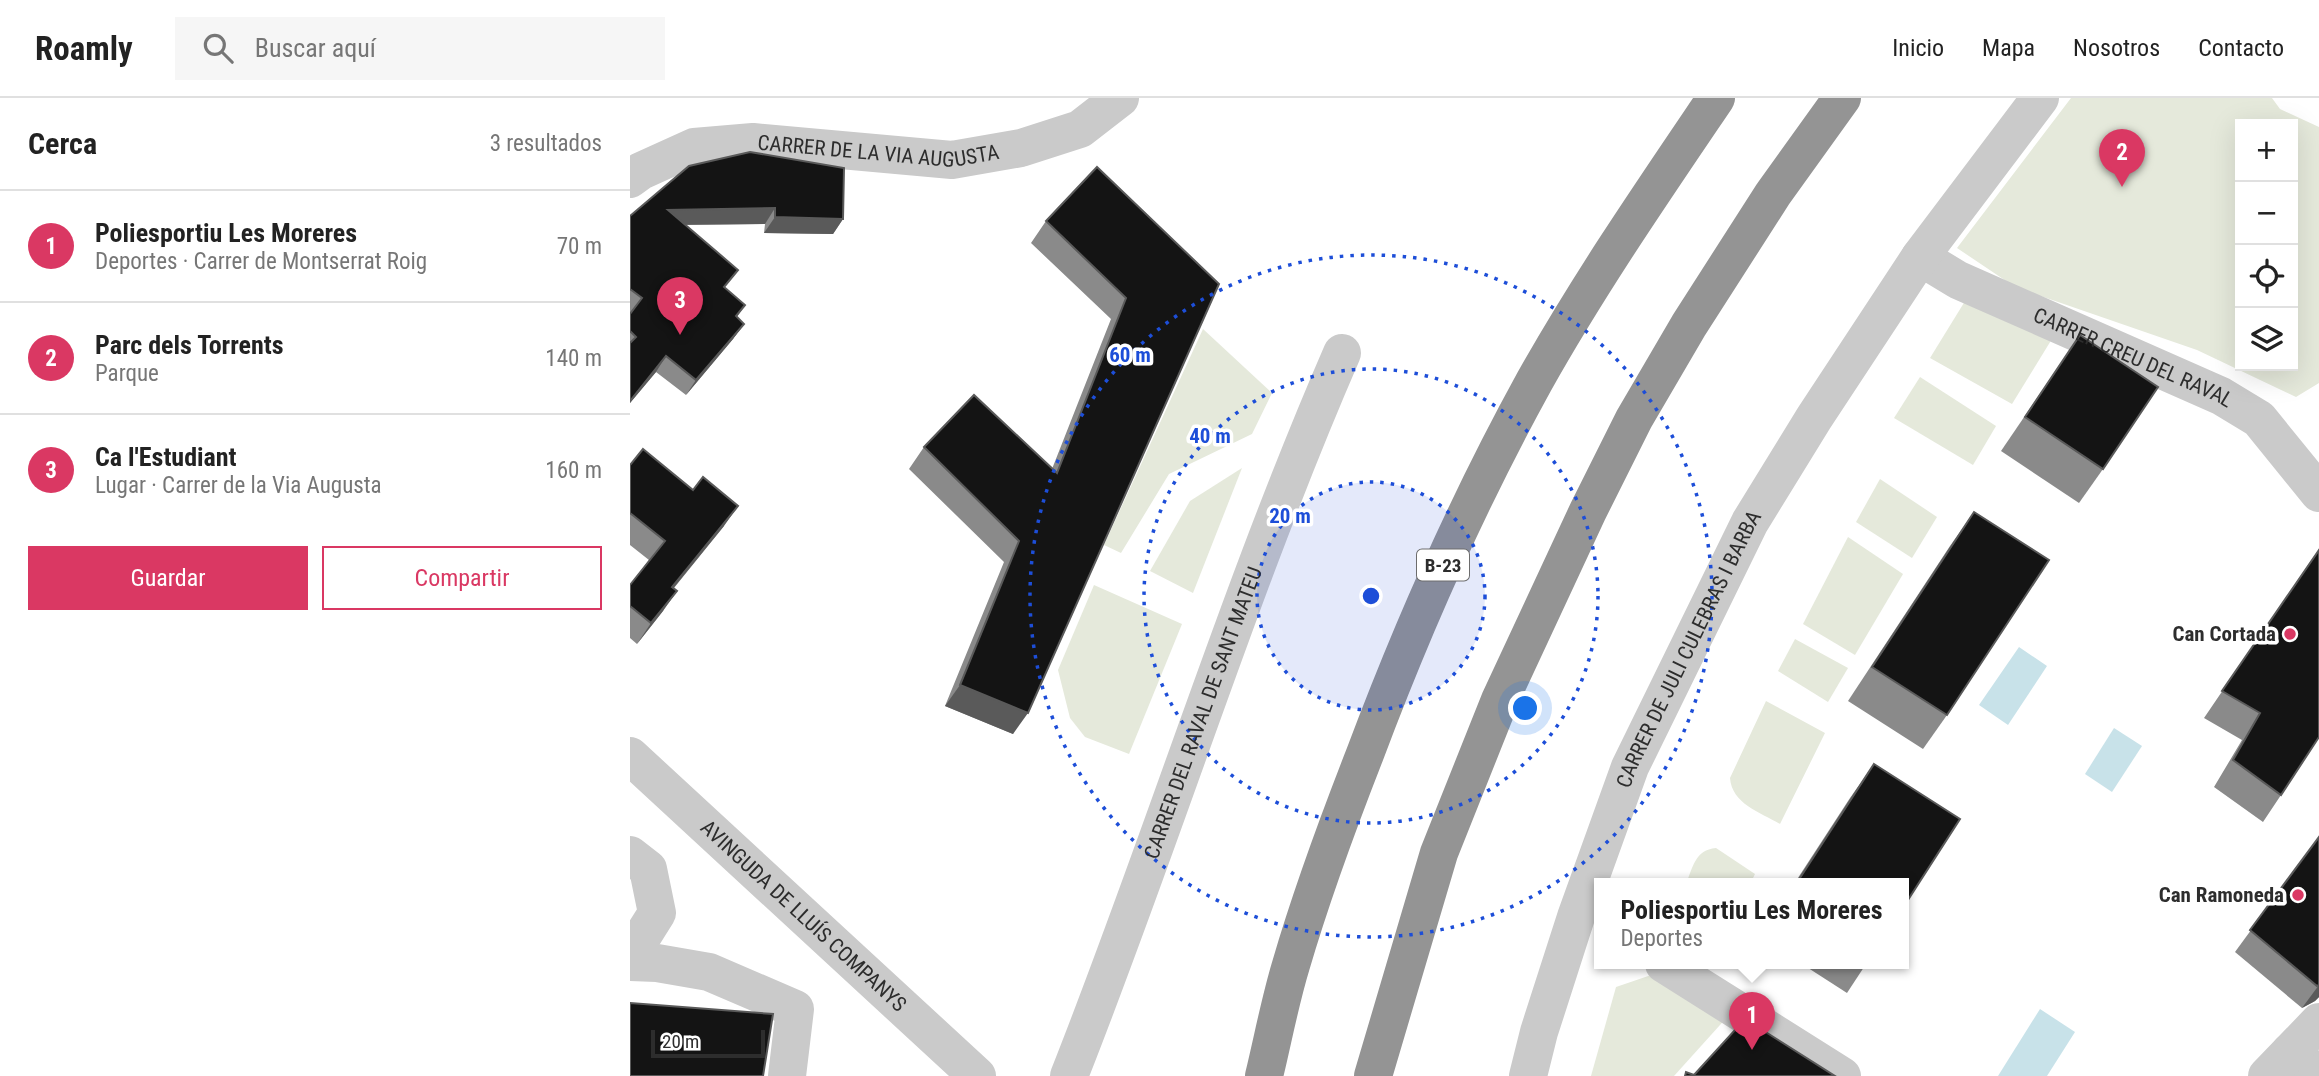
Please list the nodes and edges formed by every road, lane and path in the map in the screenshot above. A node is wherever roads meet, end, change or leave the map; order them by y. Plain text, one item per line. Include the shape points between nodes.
1 (1120, 98) edge
2 (1716, 98) edge
3 (1842, 98) edge
4 (2040, 98) edge
5 (630, 179) edge
6 (1920, 257) junction
7 (1342, 353) dead end
8 (2319, 493) edge
9 (630, 756) edge
10 (630, 855) edge
11 (1600, 878) edge
12 (1594, 901) edge
13 (1588, 923) edge
14 (630, 956) edge
15 (630, 962) edge
16 (1672, 969) edge
17 (2319, 1022) edge
18 (2292, 1068) edge
19 (787, 1076) edge
20 (977, 1076) edge
21 (1069, 1076) edge
22 (1264, 1076) edge
23 (1373, 1076) edge
24 (1528, 1076) edge
25 (1842, 1076) edge

1 - 5 street, CARRER DE LA VIA AUGUSTA via 1080,129 1021,148 952,160 753,142 694,147
2 - 22 highway, B-23 via 1598,274 1549,357 1441,568 1335,830 1291,966
3 - 23 highway via 1773,194 1689,325 1588,511 1500,699 1439,853
4 - 6 street, CARRER DE JULI CULEBRAS I BARBA
6 - 8 street, CARRER CREU DEL RAVAL via 1958,280 2221,396 2259,419
6 - 11 street, CARRER DE JULI CULEBRAS I BARBA via 1750,522 1630,767
7 - 21 street, CARRER DEL RAVAL DE SANT MATEU via 1246,593
9 - 20 street, AVINGUDA DE LLUÍS COMPANYS
10 - 14 street via 648,869 657,913
12 - 13 street, CARRER DE JULI CULEBRAS I BARBA
13 - 24 street, CARRER DE JULI CULEBRAS I BARBA via 1539,1032
15 - 19 street via 709,972 795,1009
16 - 25 street
17 - 18 street

